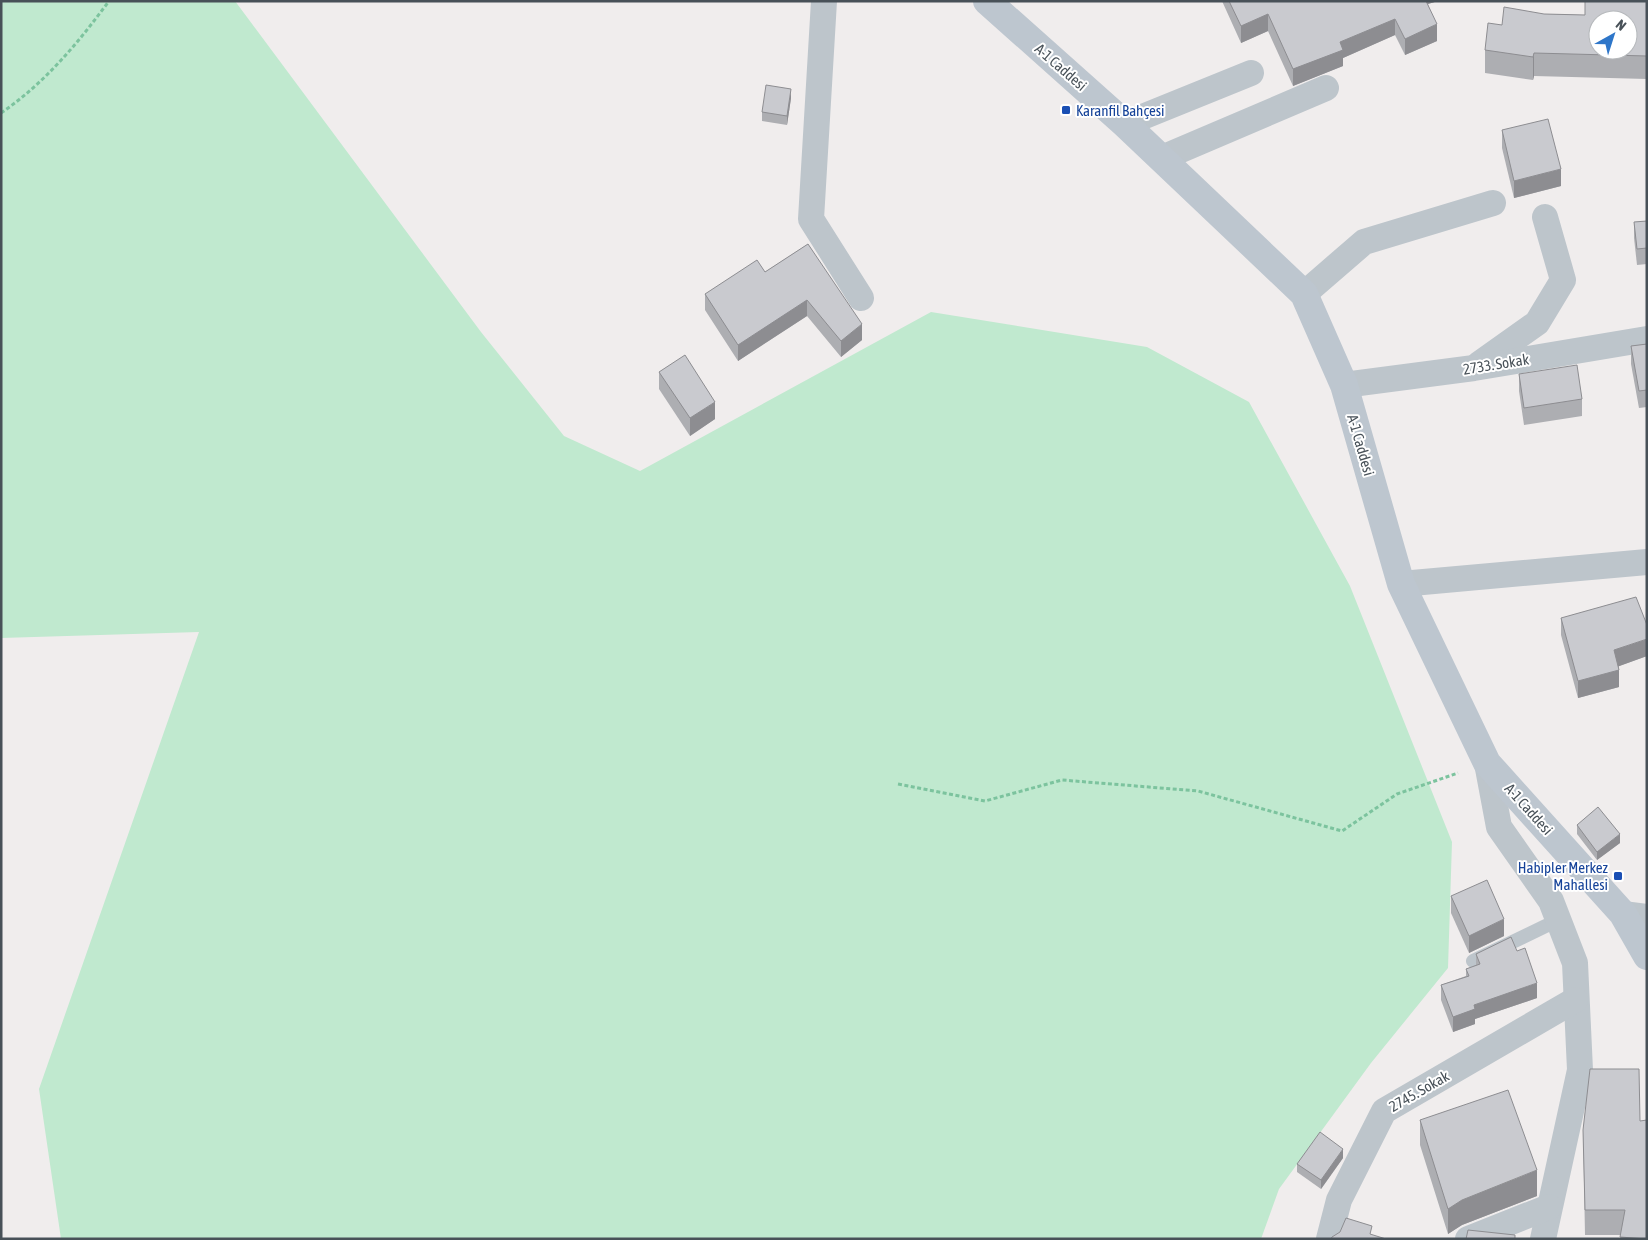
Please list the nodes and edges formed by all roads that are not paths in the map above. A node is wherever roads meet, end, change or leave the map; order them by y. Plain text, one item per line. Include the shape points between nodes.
1 (824, 1) edge
2 (995, 3) edge
3 (1251, 73) dead end
4 (1326, 88) dead end
5 (1125, 124) junction
6 (1162, 158) junction
7 (1493, 203) dead end
8 (1545, 217) dead end
9 (1304, 294) junction
10 (861, 298) dead end
11 (1647, 339) edge
12 (1474, 368) junction
13 (1344, 385) junction
14 (1647, 562) edge
15 (1401, 584) junction
16 (1487, 763) junction
17 (1635, 916) edge
18 (1558, 920) junction
19 (1647, 956) edge
20 (1473, 961) dead end
21 (1575, 1000) junction
22 (1549, 1207) junction
23 (1329, 1239) edge
24 (1468, 1239) edge
25 (1543, 1239) edge

1 - 10 street via 811,220
2 - 5 main road, A-1 Caddesi
3 - 5 street
4 - 6 street
5 - 6 main road, A-1 Caddesi
6 - 9 main road, A-1 Caddesi
7 - 9 street via 1364,242
8 - 12 street via 1563,280 1537,323
9 - 13 main road, A-1 Caddesi
11 - 12 street, 2733. Sokak
12 - 13 street, 2733. Sokak
13 - 15 main road, A-1 Caddesi
14 - 15 street
15 - 16 main road, A-1 Caddesi
16 - 17 main road, A-1 Caddesi
16 - 18 street via 1499,827 1550,901
17 - 19 main road, A-1 Caddesi
18 - 20 lane
18 - 21 street via 1575,963
21 - 22 street via 1580,1070
21 - 23 street, 2745. Sokak via 1384,1111 1339,1200
22 - 24 street
22 - 25 street

